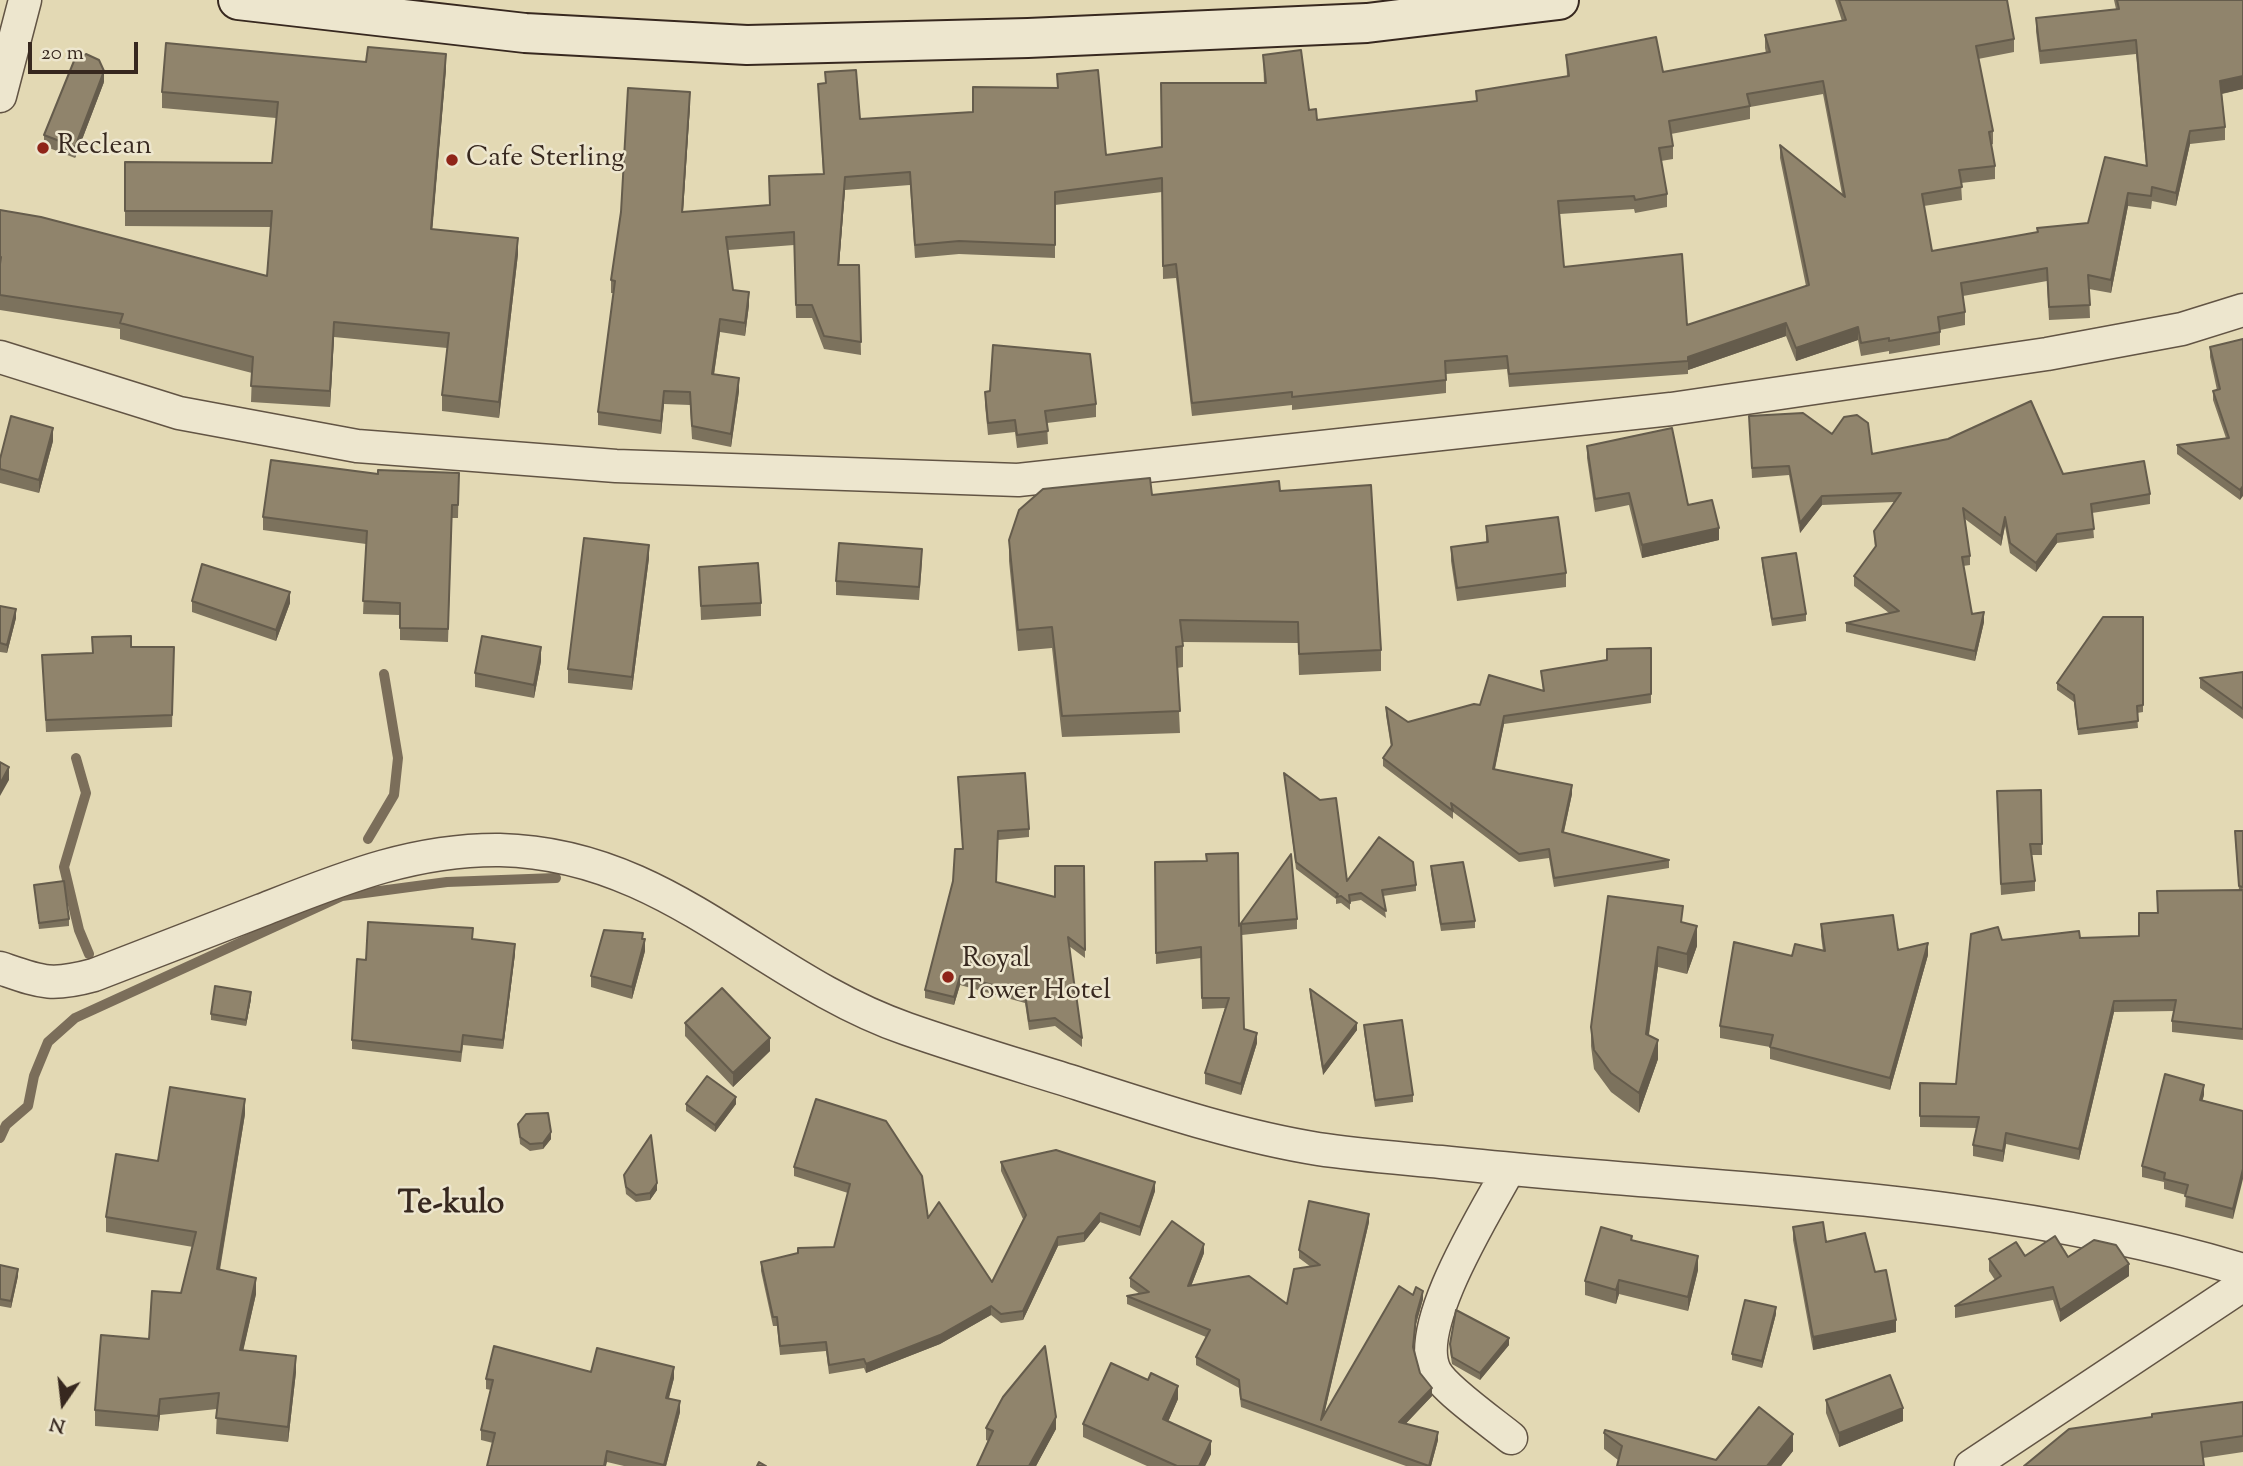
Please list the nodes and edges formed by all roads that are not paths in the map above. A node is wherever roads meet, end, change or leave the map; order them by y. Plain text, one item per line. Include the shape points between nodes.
1 (25, 0) edge
2 (238, 0) edge
3 (1559, 0) edge
4 (0, 96) edge
5 (2243, 310) edge
6 (0, 358) edge
7 (0, 968) edge
8 (1509, 1169) junction
9 (2243, 1270) edge
10 (2243, 1285) edge
11 (1511, 1438) dead end
12 (1971, 1466) edge

1 - 4 street
2 - 3 street via 525,33 747,45 1367,23
5 - 6 street via 2182,329 2047,354 1671,409 1018,481 616,466 357,446 179,413
7 - 8 street via 47,984 85,978 373,867 445,852 503,850 564,857 620,873 681,902 838,1000 903,1028 1169,1112 1315,1148
8 - 9 street via 1908,1204 2162,1246
8 - 11 street via 1463,1252 1434,1324 1431,1349 1435,1371
10 - 12 street

